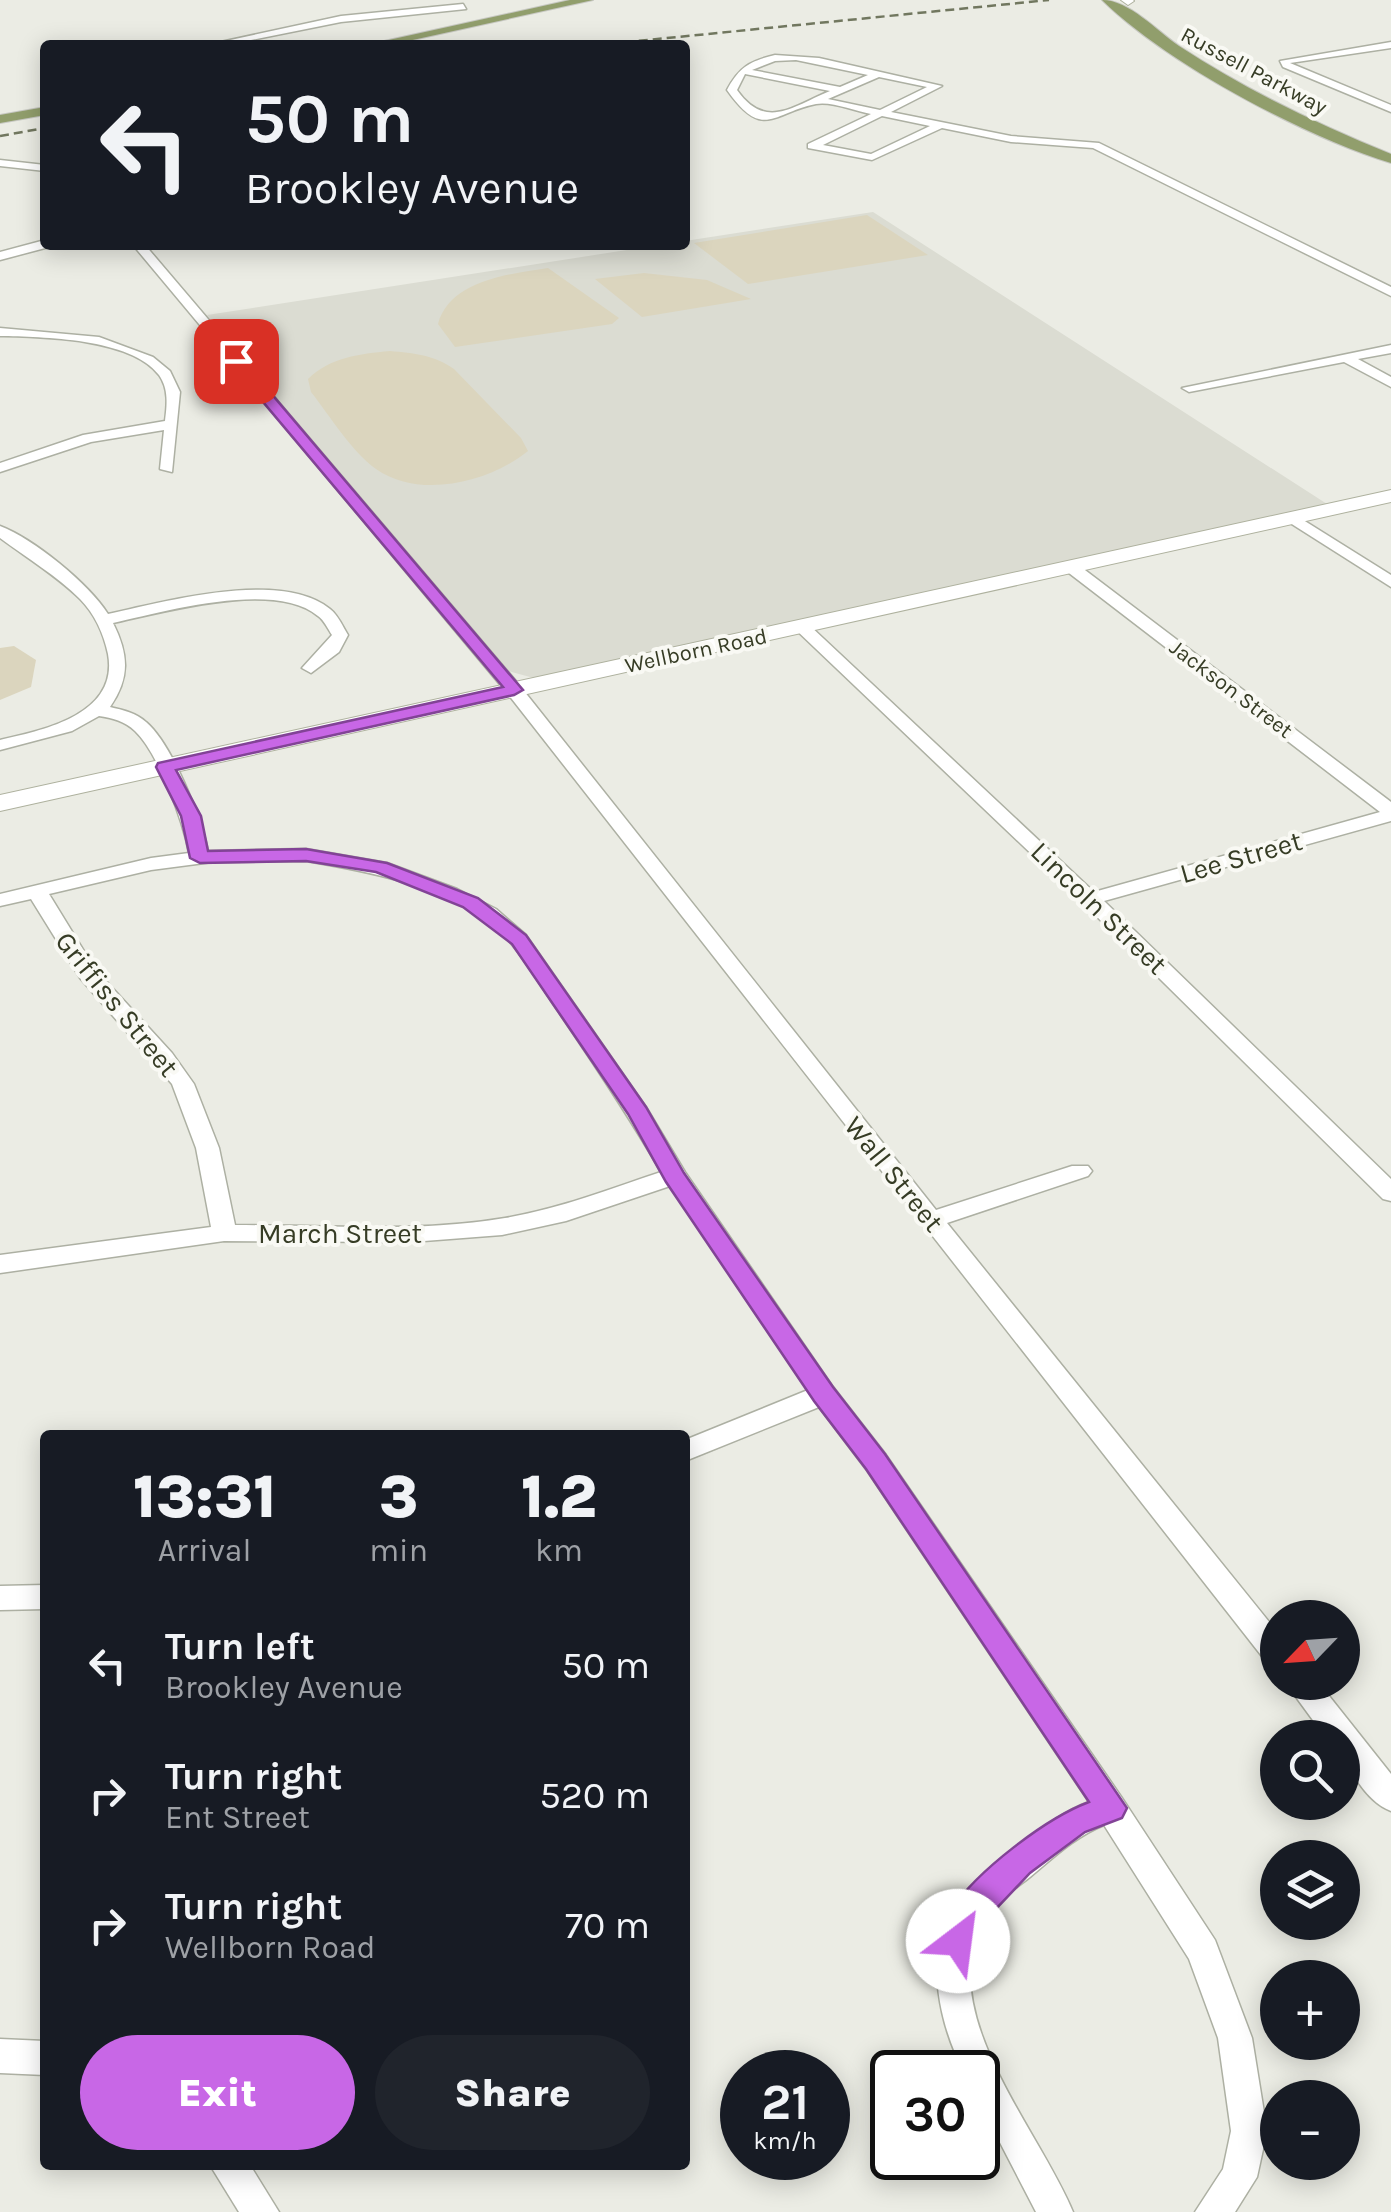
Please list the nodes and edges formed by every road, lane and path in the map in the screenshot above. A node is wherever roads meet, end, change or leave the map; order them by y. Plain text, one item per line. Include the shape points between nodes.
1 (395, 0) edge
2 (586, 0) edge
3 (1123, 1) edge
4 (463, 8) dead end
5 (341, 18) junction
6 (236, 40) edge
7 (396, 40) edge
8 (1391, 45) edge
9 (744, 71) junction
10 (878, 74) junction
11 (841, 90) junction
12 (817, 100) junction
13 (1391, 109) edge
14 (40, 111) edge
15 (879, 112) junction
16 (0, 120) edge
17 (940, 124) junction
18 (1391, 150) edge
19 (1391, 159) edge
20 (0, 164) edge
21 (40, 168) edge
22 (40, 245) edge
23 (143, 250) edge
24 (0, 256) edge
25 (1391, 292) edge
26 (0, 332) edge
27 (1391, 350) edge
28 (1346, 358) junction
29 (1391, 383) edge
30 (1189, 388) dead end
31 (169, 425) junction
32 (0, 468) edge
33 (166, 468) dead end
34 (1391, 496) edge
35 (1292, 518) junction
36 (0, 531) edge
37 (1071, 567) junction
38 (1391, 582) edge
39 (104, 620) junction
40 (802, 628) junction
41 (312, 668) dead end
42 (514, 690) junction
43 (96, 710) junction
44 (0, 745) edge
45 (165, 767) junction
46 (0, 804) edge
47 (1391, 813) edge
48 (200, 858) junction
49 (37, 890) junction
50 (1090, 898) junction
51 (0, 900) edge
52 (1080, 1171) dead end
53 (674, 1176) junction
54 (1391, 1193) edge
55 (931, 1220) junction
56 (224, 1233) junction
57 (0, 1264) edge
58 (824, 1394) junction
59 (690, 1450) edge
60 (40, 1597) edge
61 (0, 1598) edge
62 (1260, 1632) edge
63 (1314, 1700) edge
64 (1391, 1797) edge
65 (1111, 1808) junction
66 (0, 2056) edge
67 (40, 2058) edge
68 (232, 2170) edge
69 (262, 2212) edge
70 (1056, 2212) edge
71 (1212, 2212) edge

1 - 5 street
2 - 7 main road
3 - 18 main road, Russell Parkway via 1235,78
3 - 19 main road, Russell Parkway via 1158,40 1210,74
4 - 5 street
5 - 6 street
8 - 13 street via 1285,61
9 - 10 street via 779,54
9 - 11 street
9 - 12 street via 732,90 756,116 772,120
10 - 11 street
10 - 15 street via 937,86
11 - 12 street
12 - 15 street
14 - 16 main road
15 - 17 street
15 - 17 street via 812,146 872,157
17 - 25 street via 1026,141 1095,145
20 - 21 street
22 - 24 street
23 - 42 street, Wall Street
26 - 31 street via 79,337 136,354 172,386
27 - 28 street
28 - 29 street
28 - 30 street
31 - 32 street via 88,438
31 - 33 street
34 - 35 street, Wellborn Road
35 - 37 street, Wellborn Road
35 - 38 street
36 - 39 street via 77,588
37 - 40 street, Wellborn Road
37 - 47 street, Jackson Street
39 - 41 street via 212,598 285,598 336,623 340,635
39 - 43 street via 122,671
40 - 42 street, Wellborn Road
40 - 50 street, Lincoln Street
42 - 45 street, Wellborn Road
42 - 55 street, Wall Street
43 - 44 street via 61,729
43 - 45 street via 140,724
45 - 46 street, Wellborn Road
45 - 48 street via 191,816
47 - 50 street, Lee Street
48 - 49 street
48 - 53 street via 280,854 356,862 402,874 489,914 519,940 638,1112
49 - 51 street
49 - 56 street, Griffiss Street via 76,958 149,1037 190,1097 214,1166
50 - 54 street, Lincoln Street
52 - 55 street
53 - 56 street, March Street via 502,1228
53 - 58 street
55 - 62 street, Wall Street
56 - 57 street, March Street
58 - 59 street
58 - 65 street
60 - 61 street
63 - 64 street
65 - 70 street via 1074,1822 989,1890 963,1920 954,1961 955,2004 969,2048
65 - 71 street via 1203,1951 1235,2038 1250,2131 1239,2177
66 - 67 street
68 - 69 street

